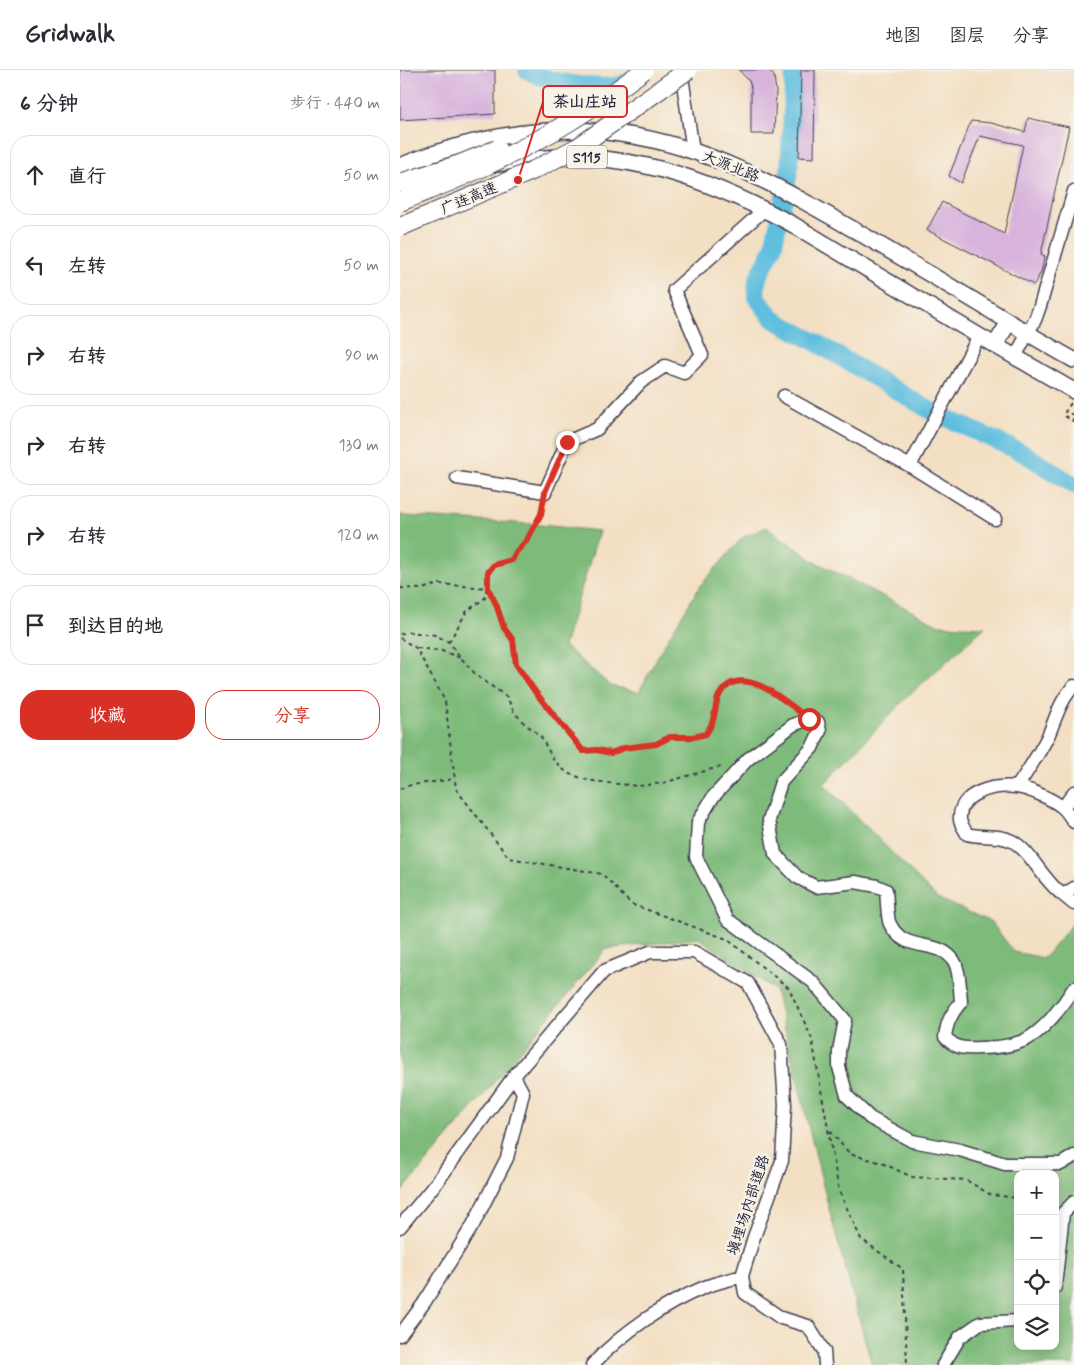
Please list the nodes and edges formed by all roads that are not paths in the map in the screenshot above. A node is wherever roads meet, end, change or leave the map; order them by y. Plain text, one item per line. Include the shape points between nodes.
1 (639, 70) edge
2 (644, 70) edge
3 (671, 70) edge
4 (681, 70) edge
5 (688, 70) edge
6 (693, 151) junction
7 (400, 166) edge
8 (400, 183) edge
9 (1074, 191) edge
10 (400, 196) edge
11 (400, 202) edge
12 (768, 211) junction
13 (400, 219) edge
14 (400, 227) edge
15 (1009, 322) junction
16 (1028, 334) junction
17 (978, 336) junction
18 (995, 345) junction
19 (1053, 349) junction
20 (1015, 357) junction
21 (1074, 360) edge
22 (1039, 371) junction
23 (1074, 391) edge
24 (784, 396) dead end
25 (910, 466) junction
26 (457, 478) dead end
27 (995, 519) dead end
28 (1074, 686) edge
29 (1017, 787) junction
30 (1074, 792) edge
31 (1063, 808) junction
32 (1074, 822) edge
33 (1068, 892) edge
34 (1074, 904) edge
35 (1074, 988) edge
36 (514, 1076) junction
37 (1074, 1156) edge
38 (1074, 1202) edge
39 (400, 1228) edge
40 (1058, 1260) edge
41 (742, 1276) junction
42 (1014, 1321) edge
43 (400, 1335) edge
44 (592, 1365) edge
45 (825, 1365) edge
46 (944, 1365) edge

1 - 8 highway, bridge via 554,124 460,164
2 - 11 highway, 广连高速, bridge via 537,140 472,173
3 - 13 highway via 558,150
4 - 6 street
5 - 14 highway, 广连高速, bridge via 578,147
6 - 7 main road, 大源北路 / S115 via 622,134 540,131 482,140
6 - 15 main road, 大源北路 / S115 via 807,202
9 - 16 street via 1045,291
10 - 12 main road, 大源北路 / S115 via 488,166 529,159 575,157 653,166 714,186
12 - 17 main road, 大源北路 / S115
12 - 26 street via 674,290 702,355 684,373 665,366 641,382 597,429 567,442 545,492
15 - 16 main road, 大源北路 / S115
15 - 18 main road
16 - 19 main road, S115
16 - 20 street
17 - 18 main road, 大源北路 / S115
17 - 25 street
18 - 20 main road, 大源北路 / S115
19 - 21 main road, S115
19 - 22 main road
20 - 22 main road, S115
22 - 23 main road, S115
24 - 25 street
25 - 27 street
28 - 29 street via 1067,693 1044,743
29 - 31 street via 1041,795
29 - 33 street via 991,788 971,796 961,807 960,822 967,834 1012,841 1045,879
30 - 31 street
31 - 32 street
33 - 34 street
35 - 37 street via 1044,1026 1023,1041 985,1048 953,1046 945,1037 950,1018 961,1002 954,961 943,951 914,945 896,935 888,922 886,890 855,882 816,887 797,878 775,854 769,820 781,782 812,748 820,731 818,722 809,719 792,725 748,759 712,797 698,822 696,857 727,919 813,982 845,1020 839,1067 847,1096 870,1118 912,1141 960,1150 1005,1164 1061,1164
36 - 39 street, 填埋场内部道路
36 - 41 street, 填埋场内部道路 via 604,971 650,952 694,952 748,983 781,1044 784,1105 782,1161
36 - 43 street via 523,1093 506,1158 473,1225
38 - 40 street via 1063,1214
41 - 44 street via 706,1286 661,1309 612,1345
41 - 45 street, 填埋场内部道路 via 745,1293 781,1318 808,1326 824,1351
42 - 46 street via 980,1323 960,1337

